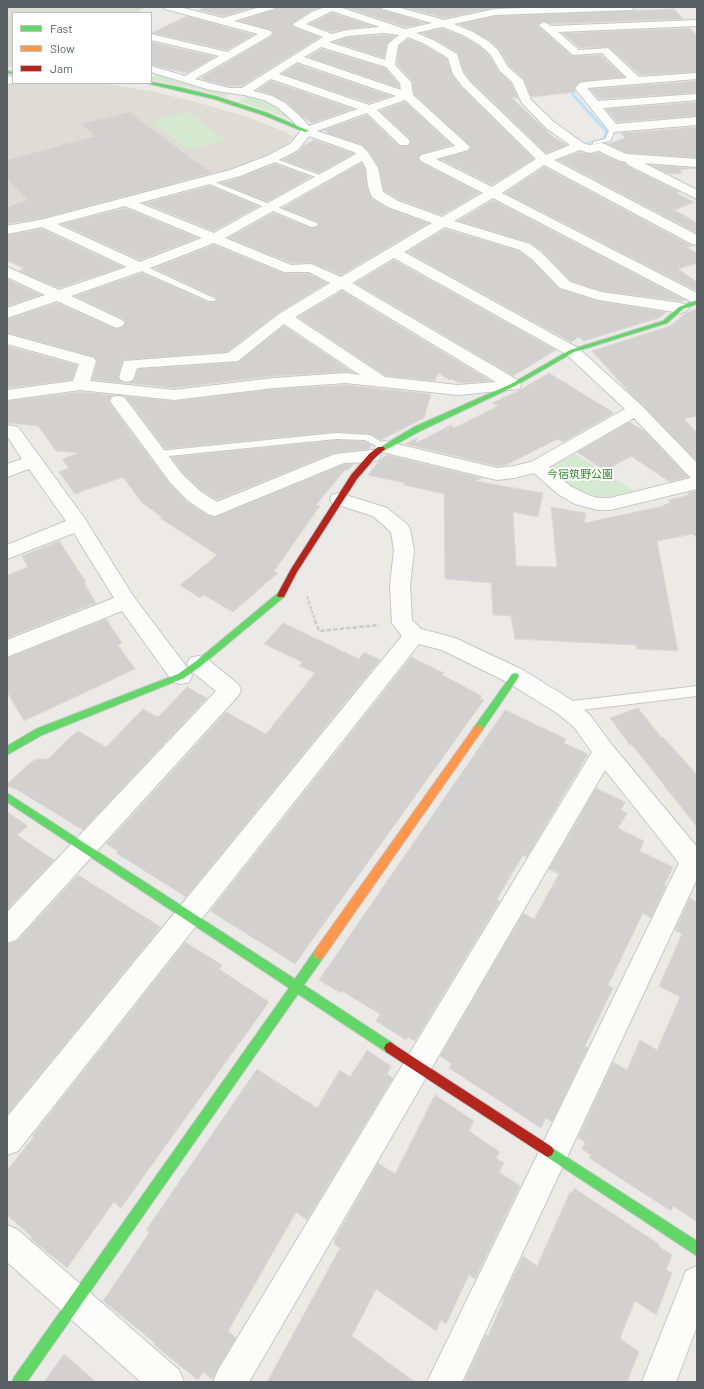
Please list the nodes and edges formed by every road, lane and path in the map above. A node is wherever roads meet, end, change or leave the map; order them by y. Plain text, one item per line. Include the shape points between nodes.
1 (168, 7) edge
2 (270, 7) edge
3 (333, 7) edge
4 (386, 7) edge
5 (589, 7) edge
6 (632, 7) edge
7 (526, 8) edge
8 (185, 11) junction
9 (171, 18) dead end
10 (225, 21) junction
11 (443, 23) junction
12 (697, 23) edge
13 (548, 29) junction
14 (405, 32) junction
15 (152, 37) edge
16 (331, 37) junction
17 (320, 43) junction
18 (228, 55) junction
19 (296, 58) junction
20 (390, 65) junction
21 (152, 69) edge
22 (270, 75) junction
23 (697, 76) edge
24 (187, 79) junction
25 (636, 82) junction
26 (152, 84) edge
27 (244, 92) junction
28 (407, 96) junction
29 (697, 97) edge
30 (594, 105) junction
31 (370, 109) junction
32 (697, 121) edge
33 (669, 123) junction
34 (613, 128) junction
35 (307, 131) junction
36 (690, 134) dead end
37 (404, 142) dead end
38 (595, 143) dead end
39 (583, 146) junction
40 (364, 154) junction
41 (624, 158) junction
42 (271, 159) junction
43 (544, 160) junction
44 (697, 163) edge
45 (324, 178) junction
46 (207, 181) junction
47 (492, 193) junction
48 (697, 195) edge
49 (126, 202) junction
50 (272, 207) junction
51 (443, 222) junction
52 (44, 223) junction
53 (314, 225) dead end
54 (7, 230) edge
55 (213, 239) junction
56 (697, 241) edge
57 (394, 252) junction
58 (140, 267) junction
59 (7, 271) edge
60 (342, 283) junction
61 (57, 295) junction
62 (212, 299) dead end
63 (692, 305) edge
64 (7, 312) edge
65 (284, 317) junction
66 (117, 323) dead end
67 (7, 339) edge
68 (572, 351) junction
69 (381, 381) junction
70 (80, 385) junction
71 (513, 385) junction
72 (119, 389) junction
73 (7, 395) edge
74 (636, 410) junction
75 (7, 430) edge
76 (378, 451) junction
77 (160, 454) junction
78 (33, 461) junction
79 (537, 466) junction
80 (7, 471) edge
81 (697, 474) edge
82 (697, 483) edge
83 (338, 499) junction
84 (78, 524) junction
85 (7, 552) edge
86 (306, 593) dead end
87 (126, 601) junction
88 (372, 626) dead end
89 (414, 635) junction
90 (7, 649) edge
91 (189, 670) junction
92 (515, 676) junction
93 (697, 691) edge
94 (564, 707) junction
95 (7, 751) edge
96 (604, 752) junction
97 (7, 796) edge
98 (84, 847) junction
99 (695, 864) edge
100 (188, 915) junction
101 (7, 931) edge
102 (297, 987) junction
103 (418, 1066) junction
104 (7, 1140) edge
105 (553, 1155) junction
106 (7, 1241) edge
107 (697, 1249) edge
108 (697, 1282) edge
109 (75, 1302) junction
110 (19, 1382) edge
111 (167, 1382) edge
112 (230, 1382) edge
113 (444, 1382) edge
114 (659, 1382) edge

1 - 8 street
2 - 10 street
3 - 14 street
3 - 16 street via 298,24
4 - 11 street
5 - 6 street
5 - 7 street
7 - 11 street
7 - 13 street
8 - 9 street
8 - 10 street
10 - 18 street via 267,33
11 - 14 street
11 - 39 street via 469,34 494,52 504,69 518,80 526,100 550,125
12 - 13 street
13 - 25 street via 577,53 604,50
14 - 16 street via 368,30
14 - 20 street via 404,36 393,44
14 - 43 street via 453,56 458,74 466,84
15 - 18 street
16 - 17 street
17 - 19 street
17 - 20 street
18 - 24 street
19 - 22 street
19 - 28 street
20 - 28 street via 405,82
21 - 24 street
22 - 27 street
22 - 31 street
23 - 25 street
24 - 27 street via 229,91
25 - 30 street via 584,85 581,88
26 - 35 street via 216,98 272,116
27 - 35 street via 268,98 281,105
28 - 31 street
28 - 47 street via 464,147 425,158
29 - 30 street
30 - 34 street
31 - 35 street
31 - 37 street
32 - 33 street
33 - 34 street
33 - 36 street via 675,133
34 - 38 lane via 608,140
35 - 40 street via 358,149
35 - 42 street via 294,147
39 - 41 street via 589,149 601,147
39 - 43 street
40 - 45 street
40 - 51 street via 372,168 374,186 378,194 393,204
41 - 44 street
41 - 48 street
42 - 45 lane
42 - 46 street
43 - 47 street
43 - 56 street
45 - 50 street
46 - 49 street
46 - 50 lane
47 - 51 street
47 - 63 street
49 - 52 street
49 - 55 street
50 - 53 lane
50 - 55 street
51 - 57 street
51 - 63 street via 525,247 565,285 579,291 622,301
52 - 54 street
52 - 58 street
55 - 58 street
55 - 60 street via 289,269 311,268
57 - 60 street
57 - 68 street
58 - 61 street
58 - 62 lane
59 - 61 street
60 - 65 street
60 - 71 street
61 - 64 street
61 - 66 street
63 - 68 street via 665,322
65 - 69 street
65 - 72 street via 232,358 130,364
67 - 70 street via 88,361
68 - 71 street
68 - 74 street
69 - 71 street via 458,390
69 - 72 street via 346,378 274,383 174,395
70 - 72 street
70 - 73 street
71 - 76 street via 417,429
72 - 77 street
74 - 79 street
74 - 81 street
75 - 78 street via 12,431
76 - 77 lane via 367,437 336,436
76 - 77 street via 341,458 214,510 194,496 176,478
76 - 79 street via 497,474
76 - 83 street
78 - 80 street
78 - 84 street
79 - 82 street via 564,490 582,500 598,504 610,504
83 - 89 street via 380,512 400,529 404,550 400,585 402,623
83 - 91 street via 279,598
84 - 85 street
84 - 87 street
86 - 88 path via 319,631
87 - 90 street
87 - 91 street
89 - 92 street via 448,644
89 - 100 street
91 - 95 street via 39,732
91 - 98 street via 230,690
92 - 94 street
92 - 102 street
93 - 94 lane
94 - 96 street via 582,720
96 - 99 street
96 - 103 street
97 - 98 street
98 - 100 street
98 - 101 street
99 - 105 street
100 - 102 street
100 - 104 street
102 - 103 street
102 - 109 street
103 - 105 street
103 - 112 street
105 - 107 street
105 - 113 street
106 - 109 street
108 - 114 street
109 - 110 street
109 - 111 street

